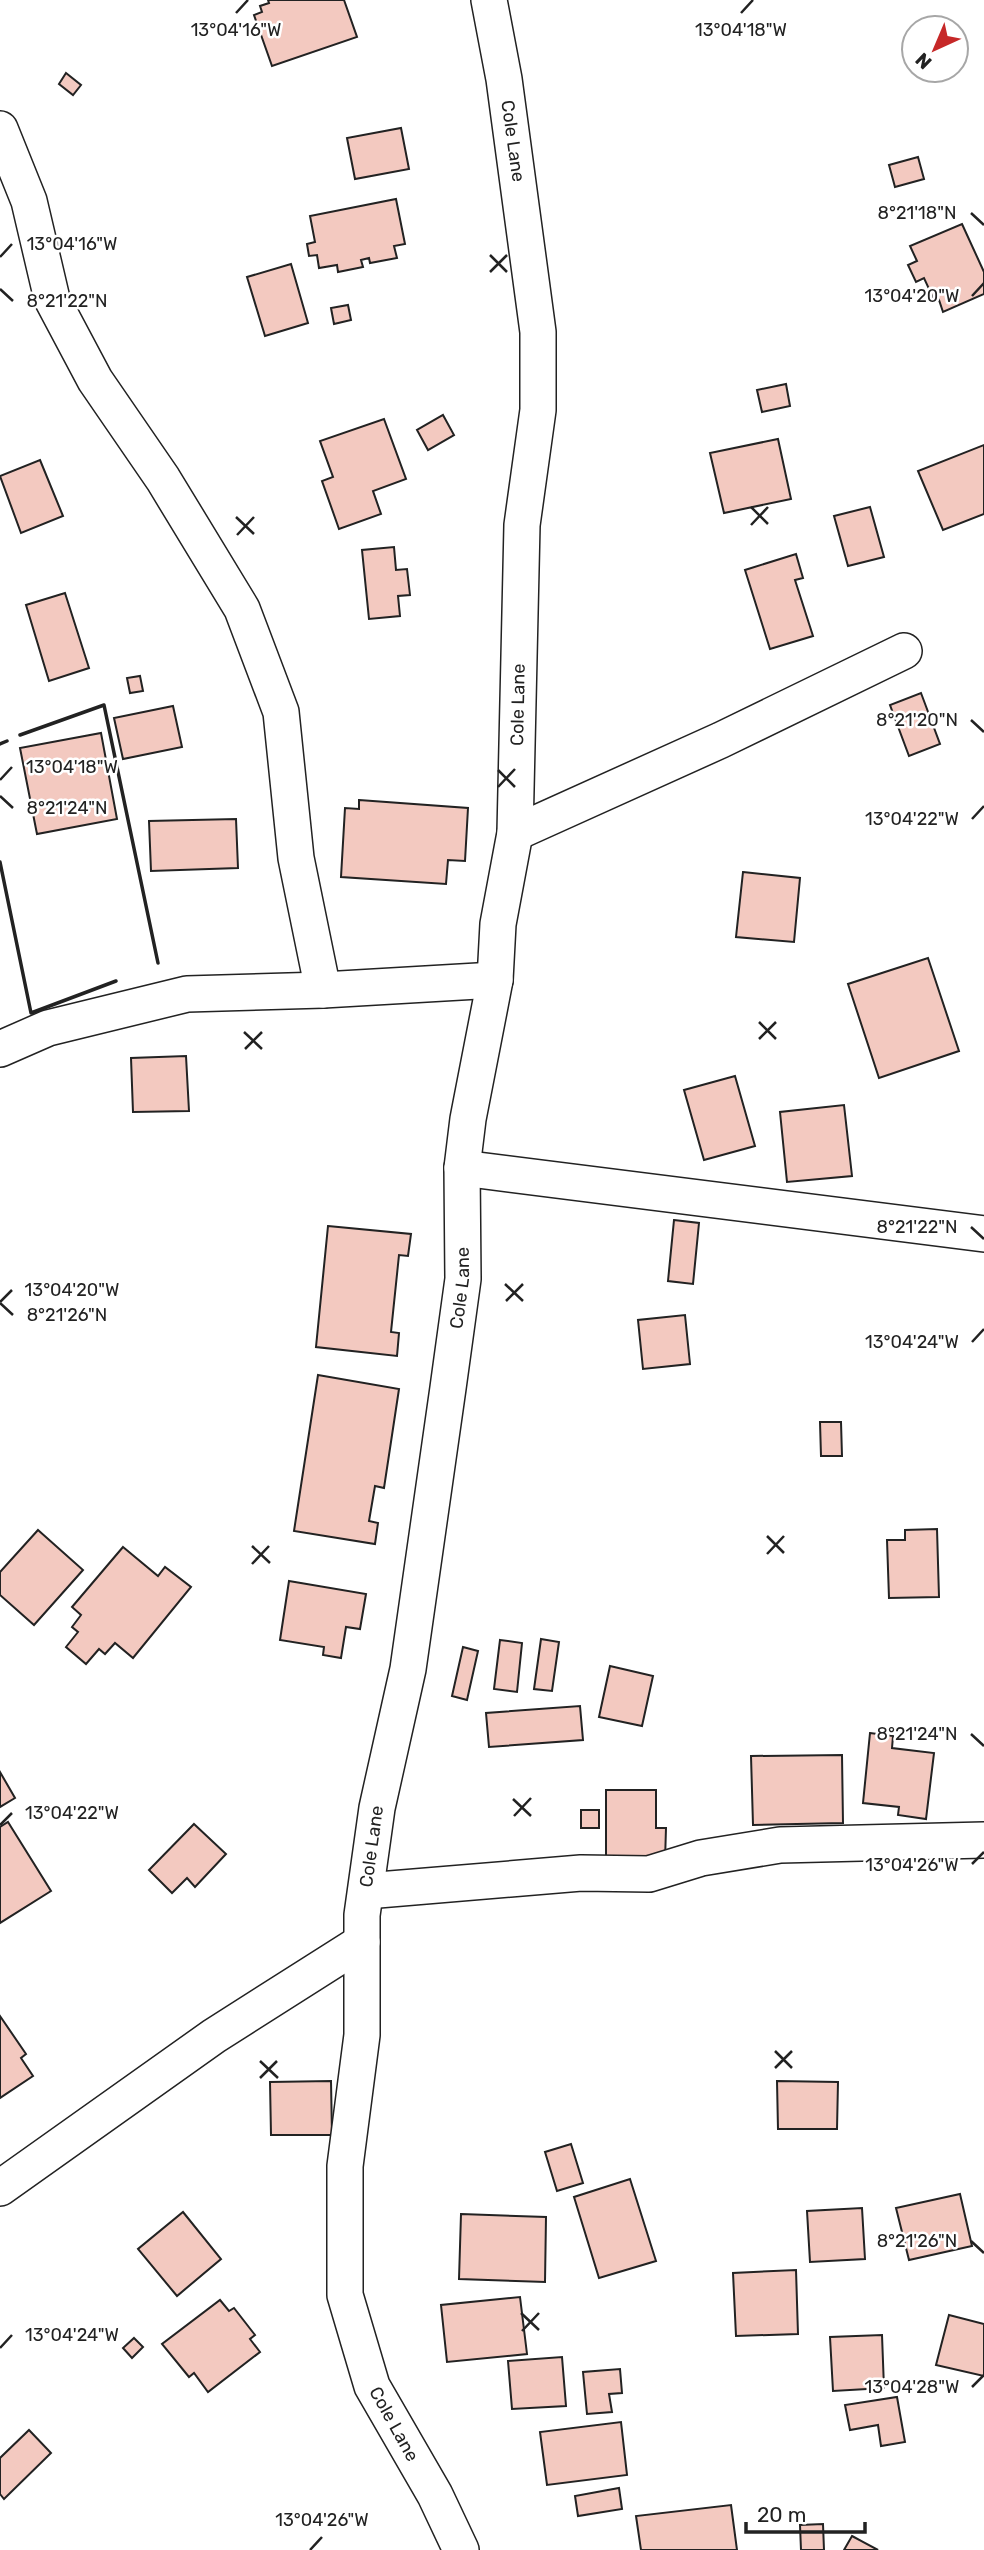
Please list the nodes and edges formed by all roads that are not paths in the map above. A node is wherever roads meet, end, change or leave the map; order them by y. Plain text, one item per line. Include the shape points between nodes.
1 (489, 0) edge
2 (0, 129) edge
3 (904, 651) dead end
4 (514, 833) junction
5 (495, 980) junction
6 (323, 990) junction
7 (0, 1049) edge
8 (462, 1168) junction
9 (984, 1234) edge
10 (984, 1840) edge
11 (366, 1891) junction
12 (362, 1942) junction
13 (0, 2188) edge
14 (461, 2550) edge

1 - 4 street, Cole Lane via 538,332 538,410 522,525
2 - 6 street via 29,201 52,299 95,380 163,479 242,609 281,712 296,858
3 - 4 street
4 - 5 street, Cole Lane via 498,924
5 - 6 street
5 - 8 street, Cole Lane
6 - 7 street via 187,994 48,1028
8 - 9 street
8 - 11 street, Cole Lane via 463,1279 408,1669 377,1808
10 - 11 street via 780,1845 701,1858 649,1874 581,1874
11 - 12 street, Cole Lane
12 - 13 street via 214,2036
12 - 14 street, Cole Lane via 362,2035 345,2166 345,2295 372,2386

